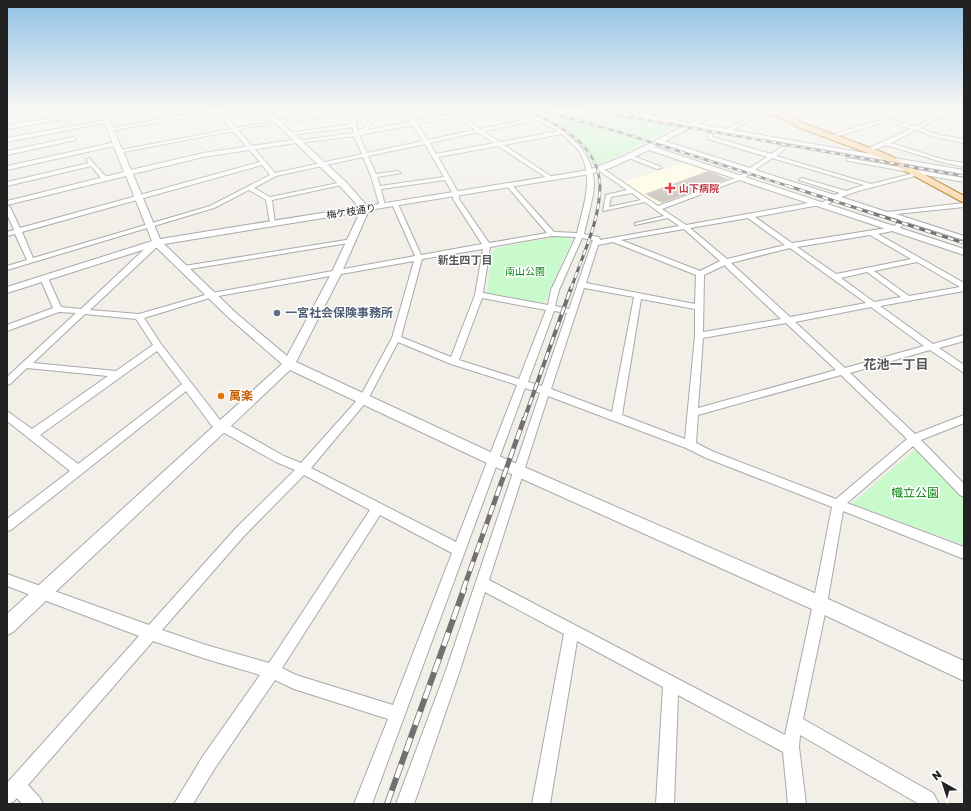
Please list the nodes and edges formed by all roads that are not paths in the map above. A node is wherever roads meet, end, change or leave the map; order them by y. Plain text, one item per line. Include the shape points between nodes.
1 (36, 147) edge
2 (79, 147) edge
3 (117, 147) joint
4 (250, 147) joint
5 (305, 147) edge
6 (362, 147) edge
7 (404, 147) edge
8 (429, 147) edge
9 (484, 147) edge
10 (503, 147) edge
11 (577, 147) edge
12 (648, 147) joint
13 (684, 147) edge
14 (740, 147) edge
15 (779, 147) edge
16 (817, 147) edge
17 (851, 147) edge
18 (860, 147) edge
19 (877, 147) edge
20 (898, 147) edge
21 (784, 148) junction
22 (791, 149) dead end
23 (869, 150) junction
24 (82, 151) junction
25 (7, 153) edge
26 (366, 155) junction
27 (434, 156) junction
28 (771, 156) junction
29 (631, 157) junction
30 (844, 159) dead end
31 (893, 160) junction
32 (264, 163) junction
33 (92, 164) junction
34 (323, 164) junction
35 (964, 164) edge
36 (7, 168) edge
37 (659, 168) dead end
38 (754, 168) junction
39 (600, 169) junction
40 (128, 172) junction
41 (590, 172) junction
42 (914, 172) junction
43 (964, 172) edge
44 (398, 173) dead end
45 (274, 175) junction
46 (374, 176) junction
47 (104, 178) junction
48 (447, 178) junction
49 (550, 178) junction
50 (740, 178) junction
51 (964, 180) edge
52 (7, 184) edge
53 (343, 184) junction
54 (509, 185) junction
55 (873, 186) junction
56 (250, 188) junction
57 (377, 188) junction
58 (634, 191) junction
59 (846, 193) junction
60 (456, 194) junction
61 (834, 197) junction
62 (138, 198) junction
63 (269, 199) junction
64 (647, 200) junction
65 (964, 200) edge
66 (7, 203) edge
67 (395, 204) junction
68 (822, 205) junction
69 (964, 205) edge
70 (382, 206) junction
71 (7, 207) edge
72 (658, 208) junction
73 (365, 209) junction
74 (885, 213) junction
75 (748, 215) junction
76 (670, 216) junction
77 (906, 220) junction
78 (273, 223) junction
79 (636, 224) dead end
80 (150, 226) junction
81 (685, 227) junction
82 (894, 229) junction
83 (964, 230) edge
84 (18, 231) junction
85 (945, 232) junction
86 (871, 233) junction
87 (7, 234) edge
88 (552, 234) junction
89 (580, 235) junction
90 (964, 238) edge
91 (615, 240) junction
92 (352, 241) junction
93 (157, 242) junction
94 (595, 243) junction
95 (487, 246) junction
96 (790, 246) junction
97 (964, 252) edge
98 (420, 258) junction
99 (917, 260) junction
100 (31, 261) junction
101 (725, 262) junction
102 (7, 268) edge
103 (184, 268) junction
104 (868, 270) junction
105 (336, 274) junction
106 (700, 274) junction
107 (833, 276) junction
108 (44, 278) junction
109 (582, 285) junction
110 (964, 288) edge
111 (7, 290) edge
112 (212, 295) junction
113 (479, 295) junction
114 (638, 295) junction
115 (907, 298) junction
116 (872, 304) junction
117 (699, 306) junction
118 (552, 308) junction
119 (58, 309) junction
120 (82, 312) junction
121 (573, 312) junction
122 (140, 317) junction
123 (788, 321) junction
124 (7, 328) edge
125 (699, 336) junction
126 (396, 338) junction
127 (964, 338) edge
128 (158, 346) junction
129 (933, 347) junction
130 (454, 362) junction
131 (289, 364) junction
132 (26, 365) junction
133 (964, 370) edge
134 (842, 371) junction
135 (118, 374) junction
136 (7, 382) edge
137 (188, 385) junction
138 (522, 385) junction
139 (544, 391) junction
140 (364, 399) junction
141 (692, 413) junction
142 (7, 415) edge
143 (616, 418) junction
144 (964, 419) edge
145 (222, 428) junction
146 (32, 435) junction
147 (914, 439) junction
148 (690, 446) junction
149 (494, 460) junction
150 (303, 469) junction
151 (518, 470) junction
152 (78, 471) junction
153 (964, 492) edge
154 (838, 504) junction
155 (378, 508) junction
156 (7, 526) edge
157 (459, 550) junction
158 (964, 553) edge
159 (7, 580) edge
160 (481, 583) junction
161 (42, 594) junction
162 (820, 604) junction
163 (7, 626) edge
164 (572, 631) junction
165 (150, 633) junction
166 (272, 671) junction
167 (964, 671) edge
168 (671, 684) junction
169 (398, 714) junction
170 (794, 723) junction
171 (791, 747) junction
172 (12, 791) edge
173 (34, 804) edge
174 (183, 804) edge
175 (363, 804) edge
176 (405, 804) edge
177 (541, 804) edge
178 (665, 804) edge
179 (797, 804) edge
180 (930, 804) edge

1 - 25 street
2 - 24 street
3 - 24 street
3 - 40 street
4 - 32 street
4 - 40 street via 203,154
5 - 34 street
6 - 26 street
7 - 26 street
8 - 27 street
9 - 27 street
10 - 49 street
11 - 41 street via 583,153
12 - 29 street, 梅ケ枝通り
12 - 50 street
13 - 38 street
14 - 28 street
15 - 21 street
16 - 31 street
17 - 23 street
18 - 23 main road
19 - 23 street
20 - 35 street via 944,161
21 - 22 street
21 - 28 street
23 - 31 main road
24 - 33 street
24 - 36 street
26 - 34 street
26 - 46 street
27 - 48 street
28 - 38 street
28 - 55 street
29 - 37 street
29 - 39 street, 梅ケ枝通り
30 - 42 street
31 - 42 main road
31 - 43 street
32 - 45 street
32 - 62 street
33 - 47 street
33 - 52 street
34 - 45 street
34 - 53 street
38 - 50 street
38 - 59 street
38 - 61 street
39 - 41 street, 梅ケ枝通り
39 - 58 street
40 - 47 street
40 - 62 street
41 - 49 street, 梅ケ枝通り
41 - 89 street via 591,186
42 - 51 street
42 - 55 street
42 - 65 main road
44 - 46 street
45 - 56 street
46 - 57 street
47 - 66 street
48 - 57 street
48 - 60 street
49 - 54 street, 梅ケ枝通り
50 - 68 street
50 - 72 street
53 - 63 street
53 - 73 street
54 - 60 street, 梅ケ枝通り
54 - 88 street
55 - 59 street
56 - 63 street
56 - 80 street via 212,207
57 - 70 street
58 - 64 street
58 - 64 street via 608,196 605,210
59 - 61 street
60 - 67 street, 梅ケ枝通り
60 - 95 street via 456,199
61 - 68 street
61 - 74 street
62 - 80 street
62 - 84 street
63 - 78 street
64 - 72 street
67 - 70 street, 梅ケ枝通り
67 - 98 street
68 - 75 street via 814,204
68 - 82 street
69 - 74 street
70 - 73 street, 梅ケ枝通り
71 - 84 street
72 - 76 street
73 - 78 street, 梅ケ枝通り
73 - 92 street
74 - 77 street
75 - 81 street
75 - 96 street
76 - 79 street
76 - 81 street
77 - 82 street
77 - 85 street
78 - 93 street, 梅ケ枝通り
80 - 93 street
80 - 100 street
81 - 91 street
81 - 101 street
82 - 86 street
82 - 97 street
83 - 85 street
84 - 87 street
84 - 100 street
85 - 90 street
86 - 96 street
86 - 99 street
88 - 89 street
88 - 95 street
89 - 94 street via 597,238
89 - 118 street via 555,290
91 - 94 street
91 - 106 street
92 - 103 street
92 - 105 street
93 - 103 street
93 - 108 street, 梅ケ枝通り
93 - 120 street
94 - 109 street
95 - 98 street
95 - 113 street
96 - 101 street
96 - 107 street
98 - 105 street
98 - 126 street
99 - 104 street
99 - 110 street
100 - 102 street
101 - 106 street
101 - 123 street
103 - 112 street
104 - 107 street
104 - 115 street
105 - 112 street
105 - 131 street
106 - 117 street
107 - 116 street
108 - 111 street, 梅ケ枝通り
108 - 119 street
109 - 114 street
109 - 121 street
110 - 115 street
112 - 122 street
112 - 131 street
113 - 118 street
113 - 130 street
114 - 117 street
114 - 143 street
115 - 116 street
116 - 123 street
116 - 129 street
117 - 125 street
118 - 121 street
118 - 138 street
119 - 120 street
119 - 124 street
120 - 122 street
120 - 132 street
121 - 139 street
122 - 128 street
123 - 125 street
123 - 134 street
125 - 141 street
126 - 130 street
126 - 140 street
127 - 129 street
128 - 135 street
128 - 137 street
129 - 133 street
129 - 134 street
130 - 138 street
131 - 140 street
131 - 145 street
132 - 135 street
132 - 136 street
134 - 141 street
134 - 147 street
135 - 146 street
137 - 145 street
137 - 152 street
138 - 139 street
138 - 149 street
139 - 143 street
139 - 151 street
140 - 149 street
140 - 150 street
141 - 148 street
142 - 146 street
143 - 148 street
144 - 147 street
145 - 150 street
145 - 161 street
146 - 152 street
147 - 153 street
147 - 154 street
148 - 154 street
149 - 151 street
149 - 157 street
150 - 155 street
150 - 165 street via 240,532
151 - 160 street
151 - 162 street
152 - 156 street
154 - 158 street
154 - 162 street
155 - 157 street
155 - 166 street
157 - 169 street
159 - 161 street
160 - 164 street
160 - 176 street
161 - 163 street
161 - 165 street
162 - 167 street
162 - 170 street
164 - 168 street
164 - 177 street
165 - 166 street
165 - 172 street
166 - 169 street via 294,682
166 - 174 street
168 - 171 street
168 - 178 street
169 - 175 street
170 - 171 street
170 - 180 street via 927,799
171 - 179 street
172 - 173 street

